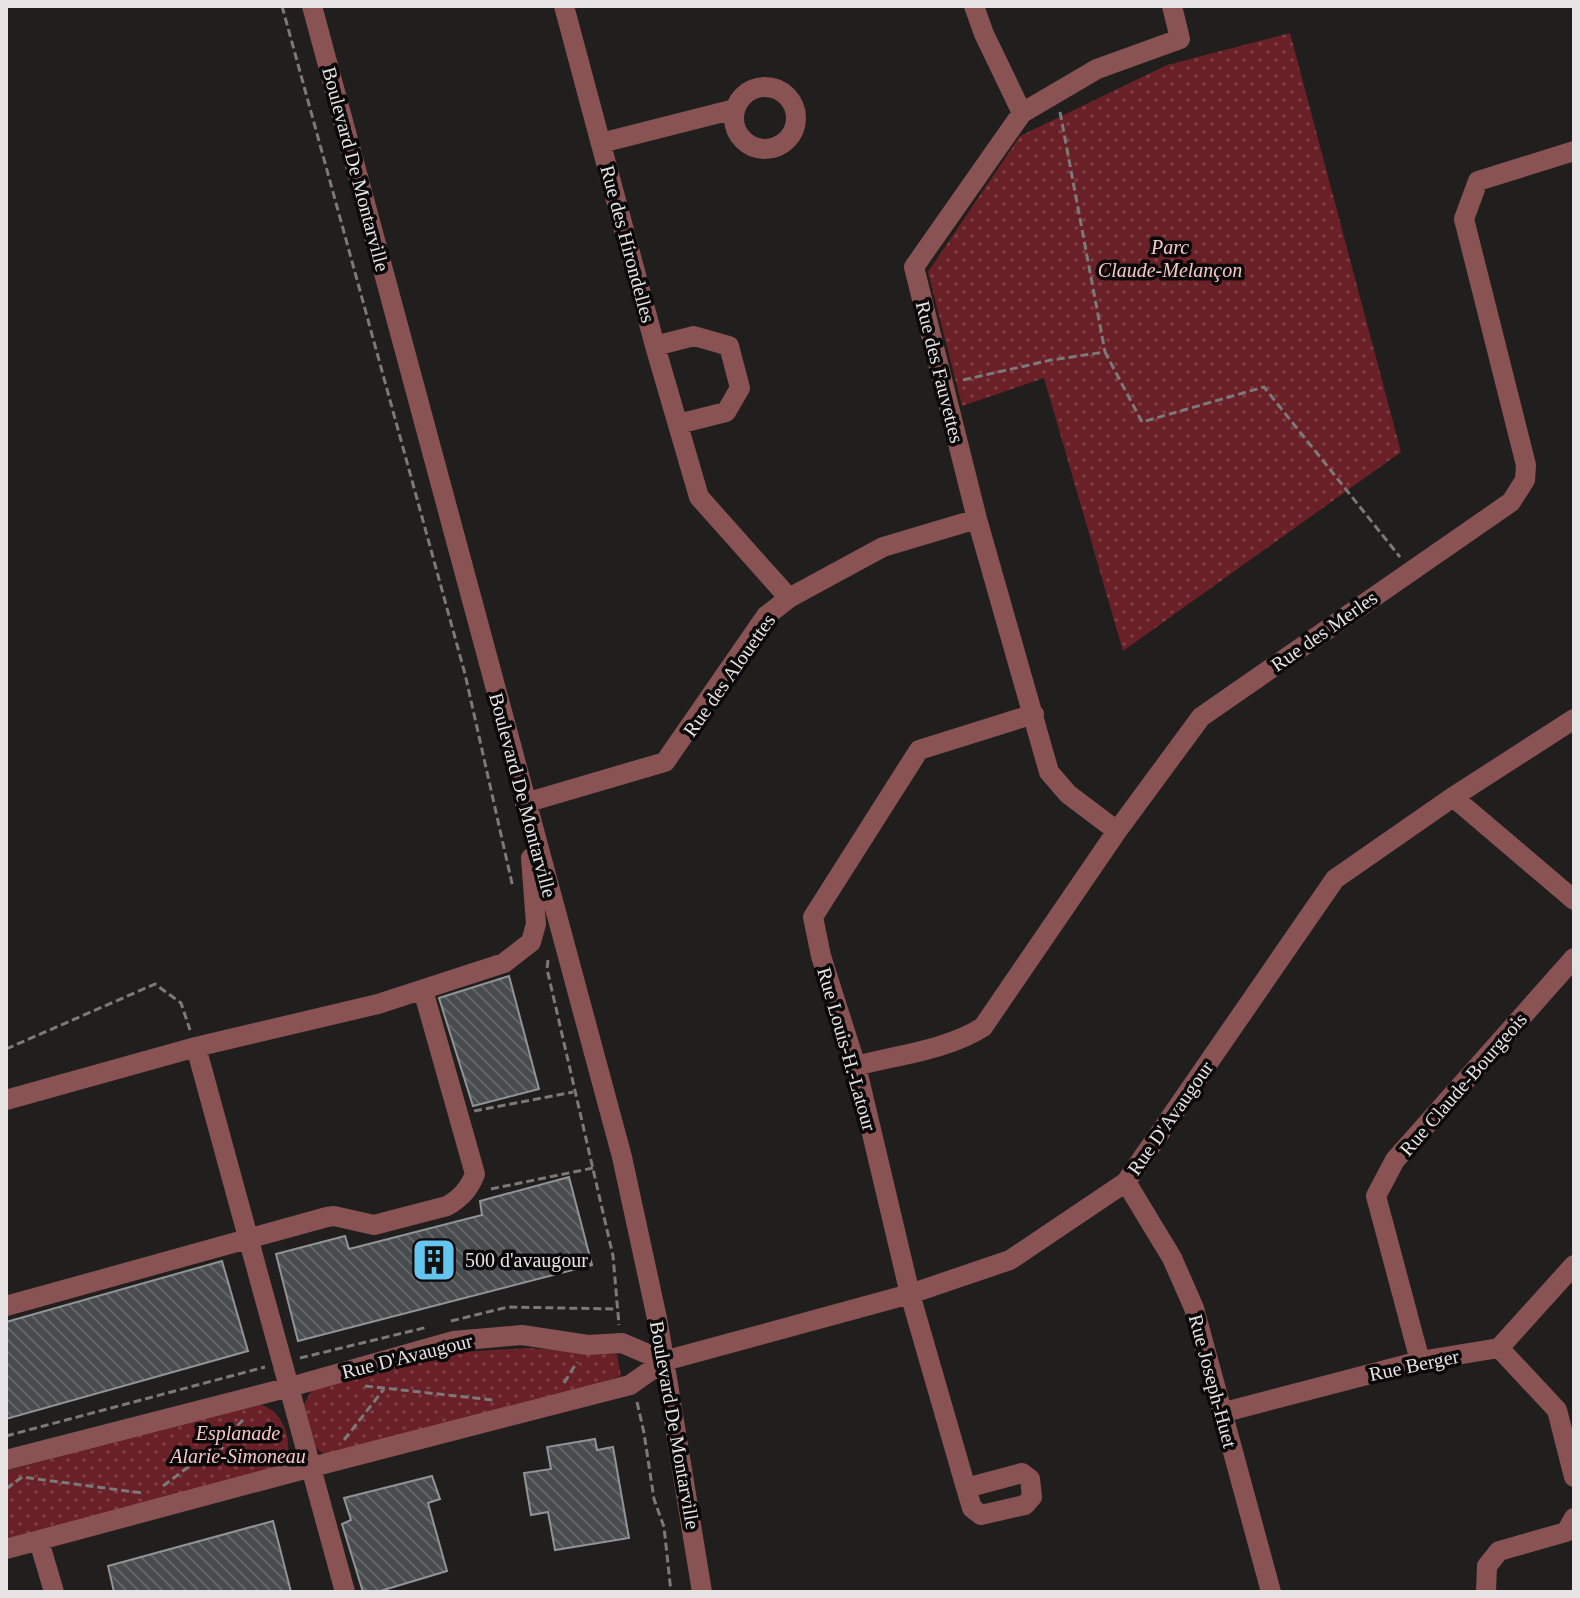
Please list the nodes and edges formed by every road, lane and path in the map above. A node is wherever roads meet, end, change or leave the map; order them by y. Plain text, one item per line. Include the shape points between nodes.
1 (282, 6) edge
2 (312, 6) edge
3 (564, 6) edge
4 (974, 6) edge
5 (1172, 6) edge
6 (1056, 93) junction
7 (735, 109) dead end
8 (1022, 113) junction
9 (601, 143) junction
10 (1574, 151) edge
11 (655, 346) junction
12 (1105, 352) junction
13 (943, 385) junction
14 (678, 424) junction
15 (977, 519) junction
16 (1411, 571) junction
17 (789, 598) junction
18 (1034, 714) junction
19 (1574, 719) edge
20 (1453, 797) junction
21 (525, 803) junction
22 (533, 831) junction
23 (1117, 831) junction
24 (513, 888) dead end
25 (1574, 900) edge
26 (547, 954) dead end
27 (1574, 958) edge
28 (423, 990) junction
29 (196, 1047) junction
30 (6, 1049) edge
31 (856, 1066) junction
32 (574, 1092) junction
33 (6, 1100) edge
34 (459, 1114) junction
35 (593, 1168) junction
36 (1126, 1182) junction
37 (464, 1194) junction
38 (249, 1240) junction
39 (1574, 1265) edge
40 (910, 1294) junction
41 (6, 1306) edge
42 (616, 1309) junction
43 (448, 1322) dead end
44 (433, 1325) dead end
45 (619, 1328) dead end
46 (588, 1345) junction
47 (1499, 1348) junction
48 (664, 1361) junction
49 (1420, 1361) junction
50 (283, 1362) junction
51 (357, 1385) dead end
52 (290, 1387) junction
53 (384, 1389) junction
54 (632, 1394) dead end
55 (505, 1401) dead end
56 (550, 1405) junction
57 (1221, 1413) junction
58 (246, 1418) dead end
59 (6, 1436) edge
60 (216, 1446) junction
61 (6, 1460) edge
62 (259, 1462) dead end
63 (320, 1465) junction
64 (1574, 1477) edge
65 (163, 1486) dead end
66 (966, 1488) dead end
67 (6, 1489) edge
68 (152, 1494) dead end
69 (1574, 1518) edge
70 (39, 1541) junction
71 (6, 1549) edge
72 (54, 1592) edge
73 (345, 1592) edge
74 (671, 1592) edge
75 (702, 1592) edge
76 (1271, 1592) edge
77 (1486, 1592) edge

1 - 24 path, Boulevard De Montarville via 465,674
2 - 21 street, Boulevard De Montarville
3 - 9 street, Rue des Hirondelles
4 - 8 street
5 - 6 street, Rue des Fauvettes via 1180,39 1097,69
6 - 8 street, Rue des Fauvettes
6 - 12 path
7 - 9 street, Rue des Hirondelles
8 - 13 street, Rue des Fauvettes via 914,267
9 - 11 street, Rue des Hirondelles
10 - 16 street, Rue des Merles via 1478,181 1464,219 1522,444 1525,480 1511,502
11 - 14 street, Rue des Hirondelles
11 - 14 street, Rue des Hirondelles via 694,336 729,346 740,388 726,412
12 - 13 path
12 - 16 path via 1142,422 1264,387
13 - 15 street, Rue des Fauvettes
14 - 17 street, Rue des Hirondelles via 699,497
15 - 17 street, Rue des Alouettes via 883,547
15 - 18 street, Rue des Fauvettes
16 - 23 street, Rue des Merles via 1201,717
17 - 21 street, Rue des Alouettes via 766,616 665,762
18 - 23 street, Rue des Fauvettes via 1049,772 1068,794
18 - 31 street, Rue Louis-H.-Latour via 919,750 813,917
19 - 20 street, Rue D'Avaugour
20 - 25 street
20 - 36 street, Rue D'Avaugour via 1335,879
21 - 22 street, Boulevard De Montarville
22 - 28 street via 536,924 531,942 504,963
22 - 48 street, Boulevard De Montarville via 622,1157
23 - 31 street, Rue des Merles via 983,1027 969,1036
26 - 32 path, Boulevard De Montarville
27 - 49 street, Rue Claude-Bourgeois via 1395,1160 1376,1196
28 - 29 street
28 - 34 street
29 - 30 path via 181,1003 155,984
29 - 33 street
29 - 38 street
31 - 40 street, Rue Louis-H.-Latour
32 - 34 path
32 - 35 path, Boulevard De Montarville
34 - 37 street via 475,1174
35 - 37 path
35 - 42 path, Boulevard De Montarville via 613,1256
36 - 40 street, Rue D'Avaugour via 1010,1260
36 - 57 street, Rue Joseph-Huet via 1172,1258 1194,1308
37 - 38 street via 447,1206 374,1225 327,1217
38 - 41 street
38 - 50 street
39 - 47 street
40 - 48 street, Rue D'Avaugour
40 - 66 street, Rue Louis-H.-Latour
42 - 43 path via 508,1307
42 - 45 path, Boulevard De Montarville
44 - 50 path
46 - 48 street, Rue D'Avaugour via 622,1343
46 - 52 street, Rue D'Avaugour via 522,1335 453,1341
46 - 56 path
47 - 49 street, Rue Berger
47 - 64 street via 1557,1410
48 - 56 street, Rue D'Avaugour via 630,1385
48 - 75 street, Boulevard De Montarville
49 - 57 street, Rue Berger
50 - 52 street
50 - 59 path
51 - 53 path
52 - 61 street, Rue D'Avaugour
52 - 63 street
53 - 55 path
53 - 63 path
54 - 74 path, Boulevard De Montarville via 664,1527
56 - 63 street, Rue D'Avaugour
57 - 76 street, Rue Joseph-Huet
58 - 60 path
60 - 62 path
60 - 65 path
63 - 70 street, Rue D'Avaugour
63 - 73 street
67 - 68 path via 22,1477
69 - 77 street via 1566,1532 1499,1551 1487,1566
70 - 71 street, Rue D'Avaugour
70 - 72 street

